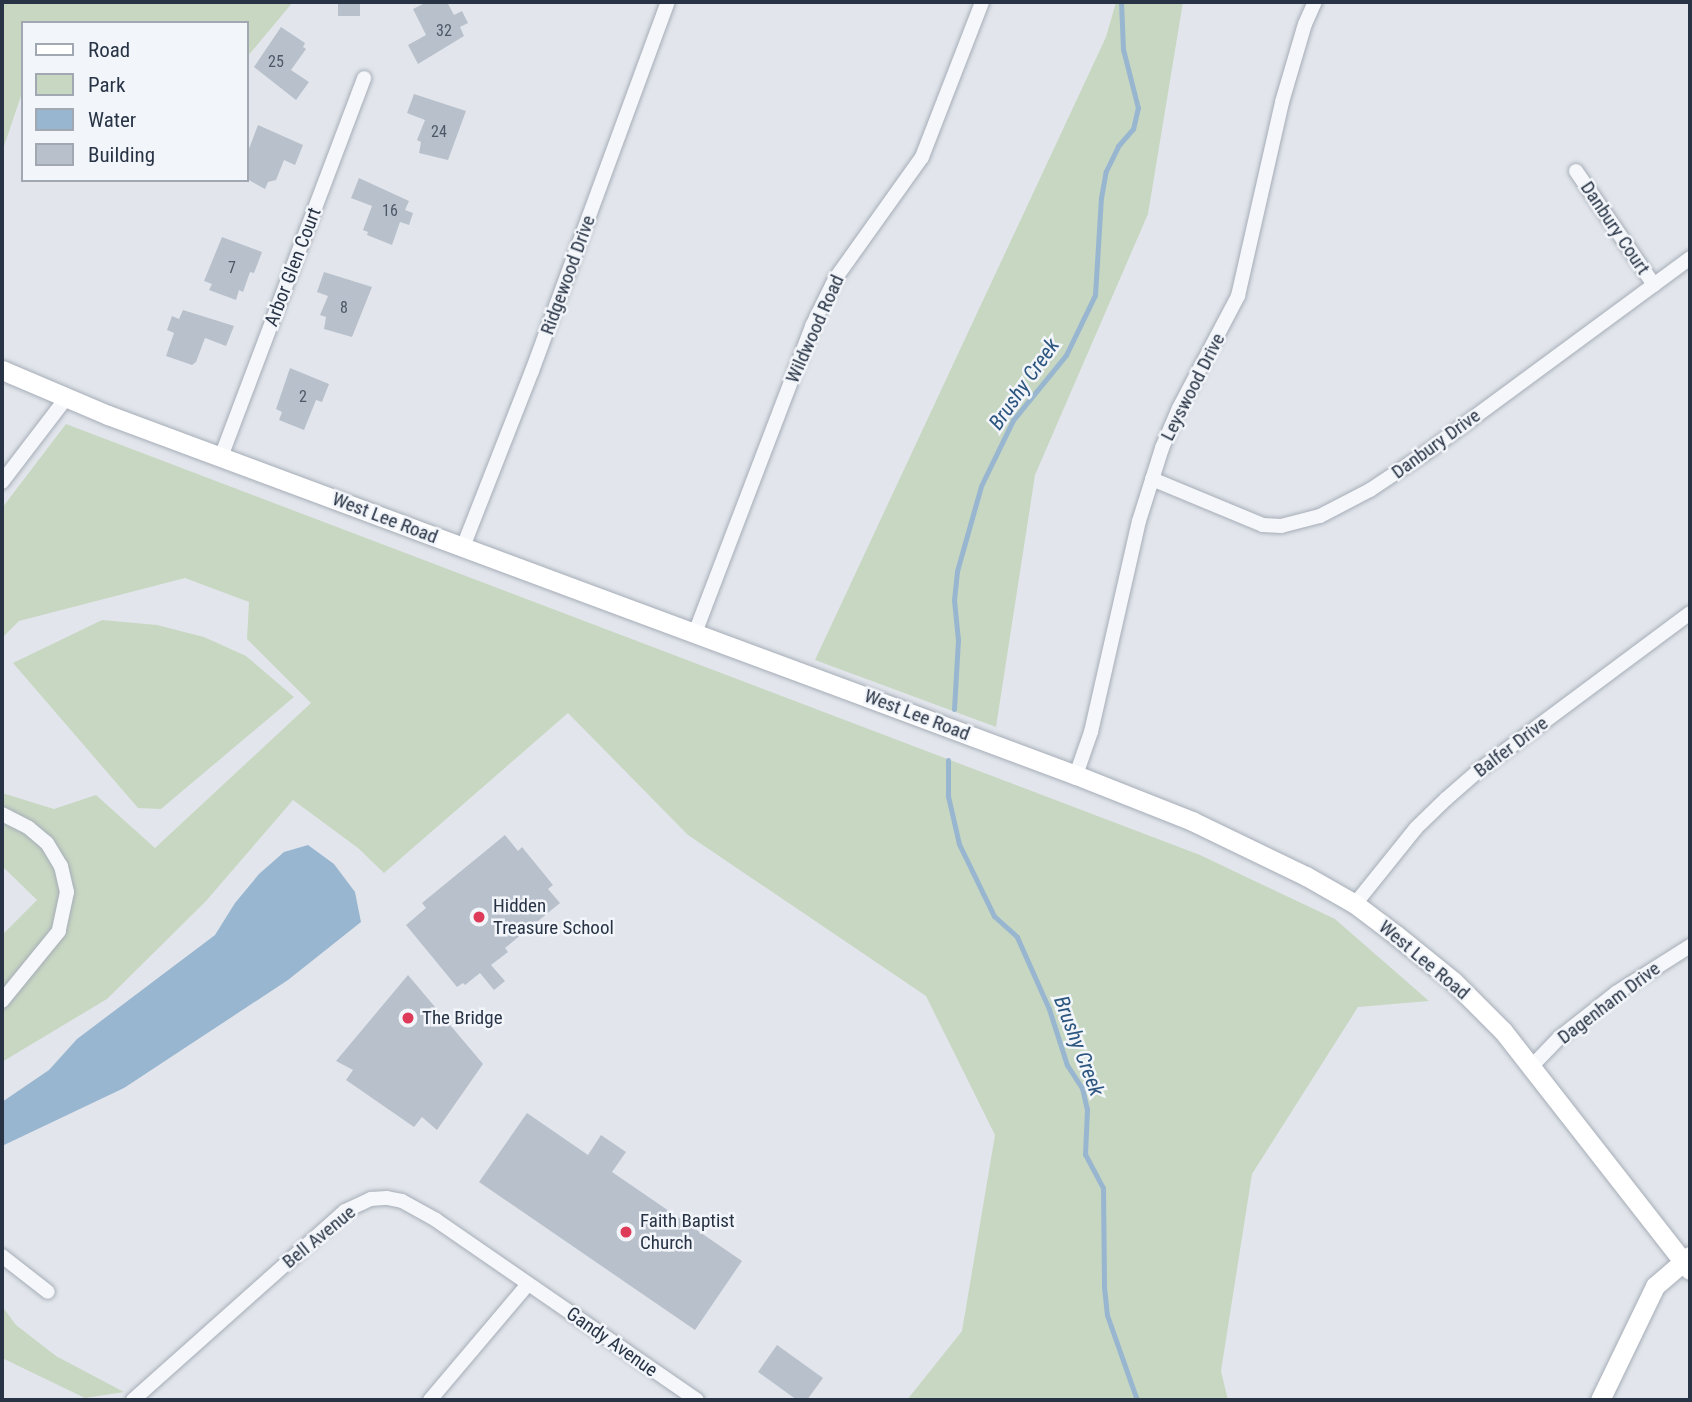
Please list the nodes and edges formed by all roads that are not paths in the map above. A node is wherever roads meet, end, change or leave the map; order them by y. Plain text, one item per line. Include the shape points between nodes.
1 (668, 2) edge
2 (982, 2) edge
3 (1315, 2) edge
4 (364, 78) dead end
5 (1576, 171) dead end
6 (1690, 258) edge
7 (1654, 285) junction
8 (2, 370) edge
9 (67, 397) junction
10 (221, 457) junction
11 (1152, 479) junction
12 (2, 482) edge
13 (463, 547) junction
14 (1690, 613) edge
15 (695, 633) junction
16 (1076, 775) junction
17 (2, 814) edge
18 (1355, 904) junction
19 (1690, 946) edge
20 (2, 1001) edge
21 (1532, 1066) junction
22 (2, 1256) edge
23 (1687, 1262) edge
24 (528, 1284) junction
25 (48, 1292) dead end
26 (133, 1400) edge
27 (430, 1400) edge
28 (697, 1400) edge
29 (1600, 1400) edge

1 - 13 street, Ridgewood Drive
2 - 15 street, Wildwood Road via 922,157 835,279 812,326
3 - 11 street, Leyswood Drive via 1282,102 1238,296 1178,408
4 - 10 street, Arbor Glen Court
5 - 7 street, Danbury Court
6 - 7 street, Danbury Drive
7 - 11 street, Danbury Drive via 1427,452 1320,516 1281,526 1263,524
8 - 9 street, West Lee Road
9 - 10 street, West Lee Road
9 - 12 street
10 - 13 street, West Lee Road
11 - 16 street, Leyswood Drive via 1091,732
13 - 15 street, West Lee Road
14 - 18 street, Balfer Drive via 1446,799
15 - 16 street, West Lee Road
16 - 18 street, West Lee Road via 1249,846
17 - 20 street via 47,843 61,866 67,892 59,931
18 - 21 street, West Lee Road via 1453,981
19 - 21 street, Dagenham Drive via 1616,993
21 - 23 street, West Lee Road
22 - 25 street
23 - 29 street via 1655,1286
24 - 26 street, Bell Avenue via 418,1208 387,1198 371,1199 345,1211
24 - 27 street
24 - 28 street, Gandy Avenue

